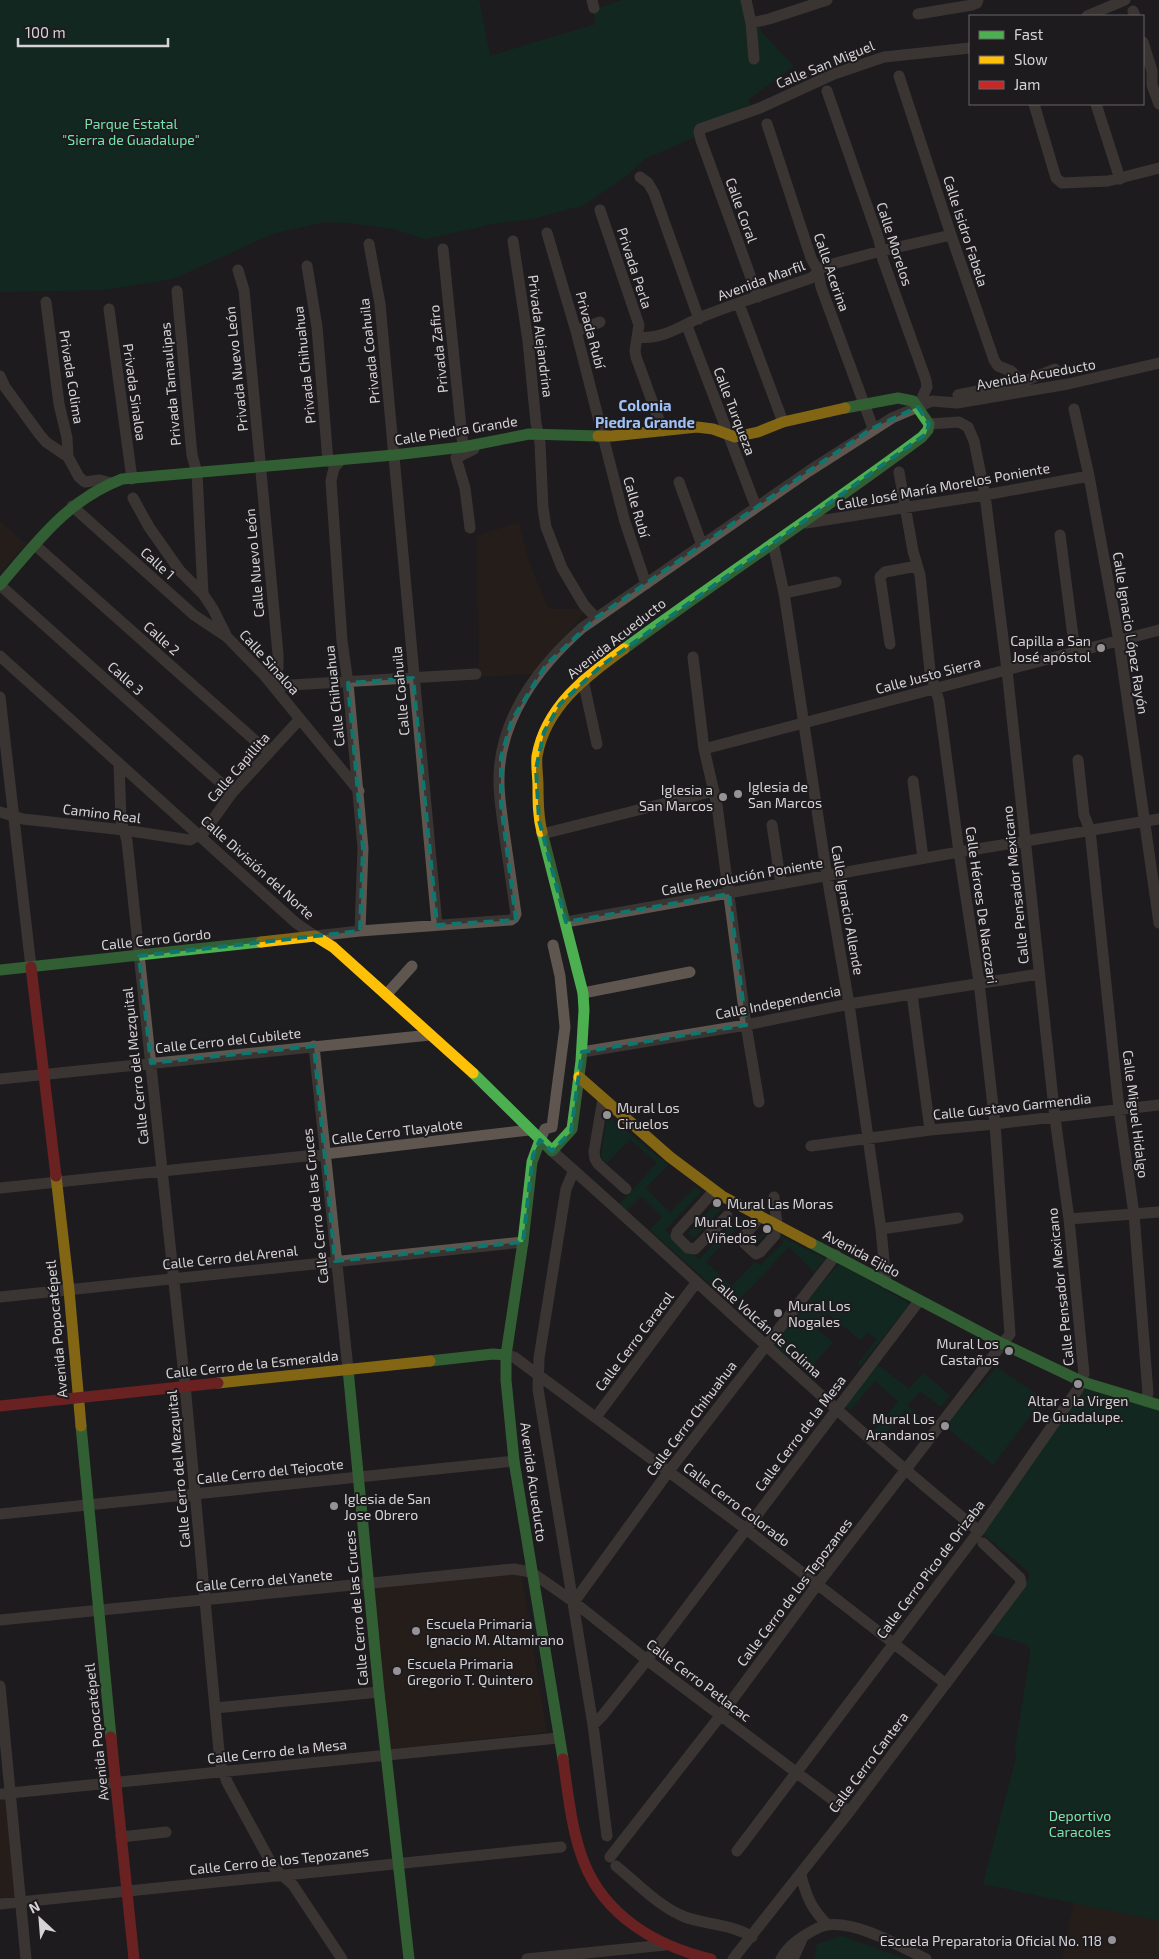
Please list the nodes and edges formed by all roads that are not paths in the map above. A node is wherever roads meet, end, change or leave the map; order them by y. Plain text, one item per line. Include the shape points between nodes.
1 (746, 0) edge
2 (827, 0) edge
3 (1124, 0) edge
4 (978, 2) edge
5 (918, 14) dead end
6 (1089, 15) edge
7 (751, 23) junction
8 (1144, 45) edge
9 (969, 48) edge
10 (754, 60) dead end
11 (899, 76) dead end
12 (1151, 77) edge
13 (827, 91) dead end
14 (1159, 104) edge
15 (1034, 105) edge
16 (1096, 105) edge
17 (766, 124) dead end
18 (699, 132) joint
19 (1159, 168) edge
20 (640, 177) dead end
21 (1120, 179) junction
22 (600, 210) dead end
23 (547, 233) dead end
24 (950, 235) junction
25 (513, 241) dead end
26 (370, 244) dead end
27 (443, 249) dead end
28 (881, 251) junction
29 (307, 266) dead end
30 (238, 270) dead end
31 (818, 271) junction
32 (177, 292) dead end
33 (758, 297) junction
34 (46, 302) dead end
35 (739, 304) junction
36 (109, 309) dead end
37 (699, 319) junction
38 (600, 322) dead end
39 (687, 326) junction
40 (576, 331) junction
41 (638, 337) junction
42 (1159, 363) edge
43 (1055, 369) dead end
44 (0, 376) edge
45 (1022, 382) junction
46 (2, 387) edge
47 (937, 401) junction
48 (863, 404) junction
49 (918, 407) junction
50 (1074, 409) dead end
51 (783, 422) junction
52 (929, 424) junction
53 (873, 428) junction
54 (663, 431) junction
55 (539, 435) junction
56 (603, 436) junction
57 (727, 436) junction
58 (479, 444) junction
59 (463, 447) junction
60 (394, 455) junction
61 (68, 457) junction
62 (341, 460) junction
63 (328, 461) junction
64 (261, 467) junction
65 (197, 472) junction
66 (899, 472) dead end
67 (1089, 476) junction
68 (132, 479) junction
69 (679, 482) dead end
70 (111, 484) junction
71 (986, 495) junction
72 (133, 498) dead end
73 (72, 506) junction
74 (756, 507) junction
75 (906, 508) junction
76 (801, 524) junction
77 (470, 528) dead end
78 (1060, 535) dead end
79 (774, 543) junction
80 (35, 544) junction
81 (702, 545) junction
82 (917, 566) junction
83 (836, 582) dead end
84 (646, 584) junction
85 (0, 585) edge
86 (784, 593) junction
87 (203, 594) junction
88 (596, 618) junction
89 (1159, 630) edge
90 (227, 637) junction
91 (1119, 640) junction
92 (890, 644) dead end
93 (1075, 652) junction
94 (0, 656) edge
95 (693, 657) dead end
96 (1007, 670) junction
97 (476, 674) dead end
98 (413, 678) junction
99 (583, 680) junction
100 (348, 683) junction
101 (274, 686) junction
102 (935, 688) junction
103 (0, 697) edge
104 (299, 720) junction
105 (803, 724) junction
106 (597, 744) dead end
107 (704, 749) junction
108 (269, 753) junction
109 (1078, 760) dead end
110 (119, 763) junction
111 (913, 781) dead end
112 (359, 791) junction
113 (714, 791) junction
114 (232, 793) junction
115 (0, 812) edge
116 (13, 817) junction
117 (1159, 818) edge
118 (1144, 821) junction
119 (772, 825) dead end
120 (124, 830) junction
121 (1090, 830) junction
122 (542, 834) junction
123 (200, 835) junction
124 (1026, 841) junction
125 (959, 852) junction
126 (923, 858) junction
127 (1155, 870) edge
128 (827, 876) junction
129 (781, 884) junction
130 (729, 894) junction
131 (566, 922) junction
132 (1159, 923) edge
133 (437, 925) junction
134 (360, 931) junction
135 (315, 936) junction
136 (553, 945) dead end
137 (138, 956) junction
138 (412, 966) dead end
139 (31, 967) junction
140 (0, 970) edge
141 (690, 972) dead end
142 (1039, 974) junction
143 (979, 982) junction
144 (583, 993) junction
145 (912, 994) junction
146 (386, 995) junction
147 (849, 1004) junction
148 (746, 1024) junction
149 (430, 1035) junction
150 (314, 1046) junction
151 (582, 1052) junction
152 (151, 1063) junction
153 (43, 1075) junction
154 (579, 1077) junction
155 (0, 1080) edge
156 (603, 1099) junction
157 (758, 1102) dead end
158 (1159, 1105) edge
159 (1119, 1109) junction
160 (1055, 1118) junction
161 (995, 1124) junction
162 (529, 1130) junction
163 (930, 1130) junction
164 (868, 1138) junction
165 (540, 1140) junction
166 (811, 1146) dead end
167 (552, 1151) junction
168 (325, 1154) junction
169 (574, 1170) junction
170 (161, 1171) junction
171 (55, 1182) junction
172 (0, 1188) edge
173 (626, 1189) dead end
174 (714, 1191) junction
175 (774, 1198) dead end
176 (1159, 1212) edge
177 (1134, 1214) junction
178 (727, 1216) dead end
179 (760, 1216) junction
180 (958, 1218) dead end
181 (1069, 1219) junction
182 (881, 1229) junction
183 (776, 1230) junction
184 (523, 1242) junction
185 (836, 1255) junction
186 (336, 1261) junction
187 (174, 1278) junction
188 (696, 1283) junction
189 (886, 1283) junction
190 (69, 1290) junction
191 (0, 1298) edge
192 (919, 1301) junction
193 (1003, 1344) junction
194 (766, 1346) junction
195 (506, 1355) junction
196 (348, 1369) junction
197 (538, 1376) junction
198 (1083, 1382) junction
199 (185, 1385) junction
200 (78, 1398) junction
201 (1145, 1401) junction
202 (1159, 1405) edge
203 (0, 1406) edge
204 (837, 1410) junction
205 (596, 1417) junction
206 (514, 1461) junction
207 (904, 1470) junction
208 (669, 1471) junction
209 (360, 1477) junction
210 (195, 1494) junction
211 (88, 1505) junction
212 (0, 1514) edge
213 (746, 1529) junction
214 (979, 1531) junction
215 (983, 1543) dead end
216 (531, 1572) junction
217 (368, 1585) junction
218 (817, 1585) junction
219 (205, 1600) junction
220 (574, 1602) junction
221 (99, 1611) junction
222 (0, 1620) edge
223 (892, 1644) junction
224 (647, 1660) junction
225 (946, 1684) junction
226 (0, 1686) edge
227 (379, 1692) junction
228 (215, 1708) junction
229 (721, 1715) junction
230 (594, 1725) junction
231 (558, 1738) junction
232 (387, 1755) junction
233 (222, 1772) junction
234 (796, 1772) junction
235 (116, 1783) junction
236 (5, 1793) edge
237 (849, 1812) junction
238 (166, 1832) dead end
239 (607, 1836) dead end
240 (121, 1837) junction
241 (561, 1847) dead end
242 (737, 1851) dead end
243 (398, 1863) junction
244 (282, 1875) junction
245 (801, 1875) junction
246 (127, 1891) junction
247 (20, 1902) junction
248 (0, 1904) edge
249 (828, 1925) junction
250 (804, 1936) junction
251 (752, 1937) junction
252 (666, 1945) junction
253 (26, 1959) edge
254 (134, 1959) edge
255 (342, 1959) edge
256 (408, 1959) edge
257 (527, 1959) edge
258 (711, 1959) edge
259 (734, 1959) edge
260 (781, 1959) edge
261 (793, 1959) edge
262 (926, 1959) edge

1 - 7 street
2 - 7 street
3 - 6 street
4 - 5 street
7 - 10 street
8 - 12 street
9 - 18 street, Calle San Miguel via 884,57 834,74
11 - 24 street, Calle Isidro Fabela
12 - 14 street
13 - 28 street, Calle Morelos
15 - 21 street via 1056,178 1062,183
16 - 21 street
17 - 31 street, Calle Acerina
18 - 33 street, Calle Coral
19 - 21 street
20 - 37 street via 646,180 654,193
22 - 41 street, Privada Perla via 639,325
23 - 40 street, Privada Rubí
24 - 28 street, Avenida Marfil
24 - 45 street, Calle Isidro Fabela via 996,364 1011,371
25 - 55 street, Privada Alejandrina
26 - 60 street, Privada Coahuila via 380,304
27 - 59 street, Privada Zafiro
28 - 31 street, Avenida Marfil via 825,266
28 - 49 street, Calle Morelos via 926,380
29 - 63 street, Privada Chihuahua
30 - 64 street, Privada Nuevo León via 244,290
31 - 33 street, Avenida Marfil via 811,278
31 - 48 street, Calle Acerina
32 - 65 street, Privada Tamaulipas via 192,455
33 - 35 street, Avenida Marfil
34 - 61 street, Privada Colima
35 - 37 street, Avenida Marfil
35 - 51 street
36 - 68 street, Privada Sinaloa
37 - 39 street, Avenida Marfil
38 - 40 street
39 - 41 street, Avenida Marfil via 654,337
39 - 57 street, Calle Turqueza
40 - 56 street, Privada Rubí
41 - 54 street, Privada Perla via 636,356
42 - 47 street, Avenida Acueducto via 1060,386 957,403
43 - 45 street
44 - 46 street
45 - 47 street
46 - 61 street via 46,442
47 - 49 street, Avenida Acueducto
48 - 49 street, Calle Piedra Grande via 898,398 913,401
48 - 51 street, Calle Piedra Grande
48 - 53 street, Calle Acerina
49 - 52 street
49 - 53 street, Avenida Acueducto
50 - 67 street, Calle Ignacio López Rayón
51 - 57 street, Calle Piedra Grande via 751,434
52 - 71 street, Calle Pensador Mexicano via 959,422 968,427
52 - 76 street, Avenida Acueducto via 922,437
53 - 74 street, Avenida Acueducto
54 - 56 street, Calle Piedra Grande
54 - 57 street, Calle Piedra Grande via 702,428
55 - 56 street, Calle Piedra Grande
55 - 58 street, Calle Piedra Grande
55 - 88 street, Privada Alejandrina via 546,527 562,568 584,605
56 - 84 street, Calle Rubí via 625,522
57 - 74 street, Calle Turqueza
58 - 59 street, Calle Piedra Grande
58 - 77 street via 456,458 465,488
59 - 60 street, Calle Piedra Grande
60 - 62 street, Calle Piedra Grande
60 - 98 street, Calle Coahuila
61 - 70 street via 85,482 100,480
62 - 63 street, Calle Piedra Grande
62 - 100 street, Calle Chihuahua via 334,468 332,481 342,641
63 - 64 street, Calle Piedra Grande
64 - 65 street, Calle Piedra Grande
64 - 101 street, Calle Nuevo León via 278,654
65 - 68 street, Calle Piedra Grande
65 - 87 street, Privada Tamaulipas
66 - 75 street, Calle Héroes De Nacozari
67 - 71 street, Calle José María Morelos Poniente
67 - 91 street, Calle Ignacio López Rayón
68 - 70 street, Calle Piedra Grande
69 - 81 street
70 - 73 street, Calle Piedra Grande
71 - 75 street, Calle José María Morelos Poniente
71 - 96 street, Calle Pensador Mexicano
72 - 87 street, Calle Sinaloa via 180,571
73 - 80 street, Calle Piedra Grande
73 - 90 street, Calle 1 via 194,615
74 - 81 street, Avenida Acueducto
75 - 76 street, Calle José María Morelos Poniente
75 - 82 street, Calle Héroes De Nacozari
76 - 79 street, Avenida Acueducto
78 - 93 street
79 - 86 street, Calle Ignacio Allende
79 - 99 street, Avenida Acueducto
80 - 85 street, Calle Piedra Grande
80 - 108 street, Calle 2
81 - 84 street, Avenida Acueducto
82 - 92 street via 885,572 880,577
82 - 102 street, Calle Héroes De Nacozari
83 - 86 street
84 - 88 street, Avenida Acueducto
85 - 114 street, Calle 3
86 - 105 street, Calle Ignacio Allende
87 - 90 street, Calle Sinaloa
88 - 133 street, Avenida Acueducto via 563,645 535,679 506,736 499,782 514,918
89 - 91 street, Calle Justo Sierra
90 - 101 street, Calle Sinaloa
91 - 93 street, Calle Justo Sierra
91 - 118 street, Calle Ignacio López Rayón
93 - 96 street, Calle Justo Sierra
94 - 110 street, Calle División del Norte
95 - 107 street
96 - 102 street, Calle Justo Sierra
96 - 124 street, Calle Pensador Mexicano
97 - 98 street
98 - 100 street
98 - 133 street, Calle Coahuila
99 - 106 street
99 - 122 street, Avenida Acueducto via 551,717 540,744 536,770
100 - 101 street
100 - 112 street, Calle Chihuahua
101 - 104 street, Calle Sinaloa
102 - 105 street, Calle Justo Sierra
102 - 125 street, Calle Héroes De Nacozari
103 - 116 street, Avenida Popocatépetl
104 - 108 street, Calle Capillita
104 - 112 street, Calle Sinaloa
105 - 107 street, Calle Justo Sierra
105 - 128 street, Calle Ignacio Allende
107 - 113 street
108 - 114 street, Calle Capillita
109 - 121 street, Calle Miguel Hidalgo via 1084,815
110 - 120 street, Calle Cerro del Mezquital
110 - 123 street, Calle División del Norte
111 - 126 street
112 - 134 street, Calle Chihuahua via 364,865
113 - 122 street
113 - 130 street
114 - 123 street, Calle Capillita
115 - 116 street, Camino Real
116 - 120 street, Camino Real
116 - 139 street, Avenida Popocatépetl
117 - 118 street, Calle Revolución Poniente
118 - 121 street, Calle Revolución Poniente
118 - 127 street, Calle Ignacio López Rayón
119 - 129 street
120 - 123 street, Camino Real via 186,840
120 - 137 street, Calle Cerro del Mezquital
121 - 124 street, Calle Revolución Poniente
121 - 159 street, Calle Miguel Hidalgo
122 - 131 street, Avenida Acueducto
123 - 135 street, Calle División del Norte via 296,923
124 - 125 street, Calle Revolución Poniente
124 - 142 street, Calle Pensador Mexicano
125 - 126 street, Calle Revolución Poniente
125 - 143 street, Calle Héroes De Nacozari
126 - 128 street, Calle Revolución Poniente
127 - 132 street, Calle Ignacio López Rayón
128 - 129 street, Calle Revolución Poniente
128 - 147 street, Calle Ignacio Allende
129 - 130 street, Calle Revolución Poniente
130 - 131 street, Calle Revolución Poniente
130 - 148 street
131 - 144 street, Avenida Acueducto
133 - 134 street
134 - 135 street
135 - 137 street, Calle Cerro Gordo
135 - 146 street, Calle División del Norte via 333,947
136 - 165 street, Avenida Acueducto via 563,995 564,1041 552,1127 545,1129
137 - 139 street, Calle Cerro Gordo
137 - 152 street, Calle Cerro del Mezquital
138 - 146 street
139 - 140 street, Calle Cerro Gordo
139 - 153 street, Avenida Popocatépetl
141 - 144 street
142 - 143 street, Calle Independencia
142 - 160 street, Calle Pensador Mexicano
143 - 145 street, Calle Independencia
143 - 161 street, Calle Héroes De Nacozari
144 - 151 street, Avenida Acueducto
145 - 147 street, Calle Independencia
145 - 163 street
146 - 149 street, Calle División del Norte
147 - 148 street, Calle Independencia
147 - 164 street, Calle Ignacio Allende
148 - 151 street, Calle Independencia
148 - 157 street
149 - 150 street, Calle Cerro del Cubilete
149 - 162 street, Calle División del Norte
150 - 152 street, Calle Cerro del Cubilete
150 - 168 street, Calle Cerro de las Cruces
151 - 154 street, Avenida Acueducto
152 - 153 street, Calle Cerro del Cubilete
152 - 170 street, Calle Cerro del Mezquital
153 - 155 street, Calle Cerro del Cubilete
153 - 171 street, Avenida Popocatépetl
154 - 156 street, Avenida Ejido
154 - 167 street, Avenida Acueducto via 572,1129
156 - 173 street via 595,1159
156 - 174 street, Avenida Ejido
158 - 159 street, Calle Gustavo Garmendia
159 - 160 street, Calle Gustavo Garmendia
159 - 177 street, Calle Miguel Hidalgo
160 - 161 street, Calle Gustavo Garmendia
160 - 181 street, Calle Pensador Mexicano
161 - 163 street, Calle Gustavo Garmendia
161 - 193 street, Calle Héroes De Nacozari via 1010,1325 1010,1334
162 - 165 street, Calle División del Norte
162 - 168 street, Calle Cerro Tlayalote
163 - 164 street, Calle Gustavo Garmendia
164 - 166 street, Calle Gustavo Garmendia
164 - 182 street, Calle Ignacio Allende
165 - 167 street, Calle Volcán de Colima
165 - 184 street, Avenida Acueducto via 532,1162
167 - 169 street, Calle Volcán de Colima
168 - 170 street, Calle Cerro Tlayalote
168 - 186 street, Calle Cerro de las Cruces
169 - 188 street, Calle Volcán de Colima
169 - 197 street, Avenida Acueducto via 566,1189
170 - 171 street, Calle Cerro Tlayalote
170 - 187 street, Calle Cerro del Mezquital
171 - 172 street, Calle Cerro Tlayalote
171 - 190 street, Avenida Popocatépetl
174 - 178 street via 676,1236 688,1248 695,1249
174 - 179 street, Avenida Ejido
175 - 183 street
176 - 177 street
177 - 181 street
177 - 201 street, Calle Miguel Hidalgo via 1148,1393
179 - 183 street, Avenida Ejido
179 - 183 street via 743,1238 756,1254
180 - 182 street
181 - 198 street, Calle Pensador Mexicano via 1085,1368
182 - 189 street, Calle Ignacio Allende
183 - 185 street, Avenida Ejido
184 - 186 street, Calle Cerro del Arenal
184 - 195 street, Avenida Acueducto
185 - 189 street, Avenida Ejido
185 - 194 street, Calle Cerro Chihuahua
186 - 187 street, Calle Cerro del Arenal
186 - 196 street, Calle Cerro de las Cruces
187 - 190 street, Calle Cerro del Arenal
187 - 199 street, Calle Cerro del Mezquital
188 - 194 street, Calle Volcán de Colima
188 - 205 street, Calle Cerro Caracol
189 - 192 street, Avenida Ejido
190 - 191 street, Calle Cerro del Arenal
190 - 200 street, Avenida Popocatépetl
192 - 193 street, Avenida Ejido
192 - 204 street, Calle Cerro de la Mesa
193 - 198 street, Avenida Ejido
193 - 207 street, Calle Cerro de los Tepozanes
194 - 204 street, Calle Volcán de Colima
194 - 208 street, Calle Cerro Chihuahua
195 - 196 street, Calle Cerro de la Esmeralda
195 - 197 street, Calle Cerro Colorado via 514,1357
195 - 206 street, Avenida Acueducto
196 - 199 street, Calle Cerro de la Esmeralda
196 - 209 street, Calle Cerro de las Cruces
197 - 205 street, Calle Cerro Colorado
197 - 220 street, Avenida Acueducto
198 - 201 street, Avenida Ejido
198 - 214 street, Calle Cerro Pico de Orizaba
199 - 200 street, Calle Cerro de la Esmeralda
199 - 210 street, Calle Cerro del Mezquital
200 - 203 street, Calle Cerro de la Esmeralda
200 - 211 street, Avenida Popocatépetl
201 - 202 street, Avenida Ejido
204 - 207 street, Calle Volcán de Colima
204 - 213 street, Calle Cerro de la Mesa
205 - 208 street, Calle Cerro Colorado
206 - 209 street, Calle Cerro del Tejocote
206 - 216 street, Avenida Acueducto
207 - 214 street, Calle Volcán de Colima
207 - 218 street, Calle Cerro de los Tepozanes
208 - 213 street, Calle Cerro Colorado
208 - 220 street, Calle Cerro Chihuahua
209 - 210 street, Calle Cerro del Tejocote
209 - 217 street, Calle Cerro de las Cruces
210 - 211 street, Calle Cerro del Tejocote
210 - 219 street, Calle Cerro del Mezquital
211 - 212 street, Calle Cerro del Tejocote
211 - 221 street, Avenida Popocatépetl
213 - 218 street, Calle Cerro Colorado
213 - 224 street, Calle Cerro de la Mesa
214 - 223 street, Calle Cerro Pico de Orizaba
215 - 225 street, Calle Cerro Cantera via 1022,1581
216 - 217 street, Calle Cerro del Yanete via 514,1570
216 - 220 street, Calle Cerro Petlacac
216 - 231 street, Avenida Acueducto
217 - 219 street, Calle Cerro del Yanete
217 - 227 street, Calle Cerro de las Cruces
218 - 223 street, Calle Cerro Colorado
218 - 229 street, Calle Cerro de los Tepozanes
219 - 221 street, Calle Cerro del Yanete
219 - 228 street, Calle Cerro del Mezquital
220 - 224 street, Calle Cerro Petlacac
220 - 230 street, Avenida Acueducto
221 - 222 street, Calle Cerro del Yanete
221 - 235 street, Avenida Popocatépetl
223 - 225 street, Calle Cerro Colorado
223 - 234 street, Calle Cerro Pico de Orizaba
224 - 229 street, Calle Cerro Petlacac
224 - 230 street, Calle Cerro de la Mesa
225 - 237 street, Calle Cerro Cantera
226 - 236 street
227 - 228 street
227 - 232 street, Calle Cerro de las Cruces
228 - 233 street, Calle Cerro del Mezquital
229 - 234 street, Calle Cerro Petlacac
229 - 251 street, Calle Cerro de los Tepozanes via 613,1861 678,1914 739,1930
230 - 239 street, Avenida Acueducto
231 - 232 street, Calle Cerro de la Mesa
231 - 252 street, Avenida Acueducto via 574,1827 586,1868 599,1890 619,1913 634,1927
232 - 233 street, Calle Cerro de la Mesa
232 - 243 street, Calle Cerro de las Cruces
233 - 235 street, Calle Cerro de la Mesa
233 - 244 street, Calle Cerro del Mezquital via 270,1861
234 - 237 street, Calle Cerro Petlacac
234 - 242 street, Calle Cerro Pico de Orizaba
235 - 236 street, Calle Cerro de la Mesa
235 - 240 street, Avenida Popocatépetl
236 - 247 street
237 - 245 street, Calle Cerro Cantera
238 - 240 street
240 - 246 street, Avenida Popocatépetl
241 - 243 street, Calle Cerro de los Tepozanes
243 - 244 street, Calle Cerro de los Tepozanes
243 - 256 street, Calle Cerro de las Cruces
244 - 246 street, Calle Cerro de los Tepozanes
244 - 255 street, Calle Cerro del Mezquital via 293,1886
245 - 249 street via 807,1899
245 - 251 street, Calle Cerro Cantera
246 - 247 street, Calle Cerro de los Tepozanes
246 - 254 street, Avenida Popocatépetl
247 - 248 street, Calle Cerro de los Tepozanes
247 - 253 street
249 - 250 street
249 - 262 street via 859,1929
250 - 260 street
250 - 261 street
251 - 259 street, Calle Cerro Cantera
252 - 257 street
252 - 258 street, Avenida Acueducto

